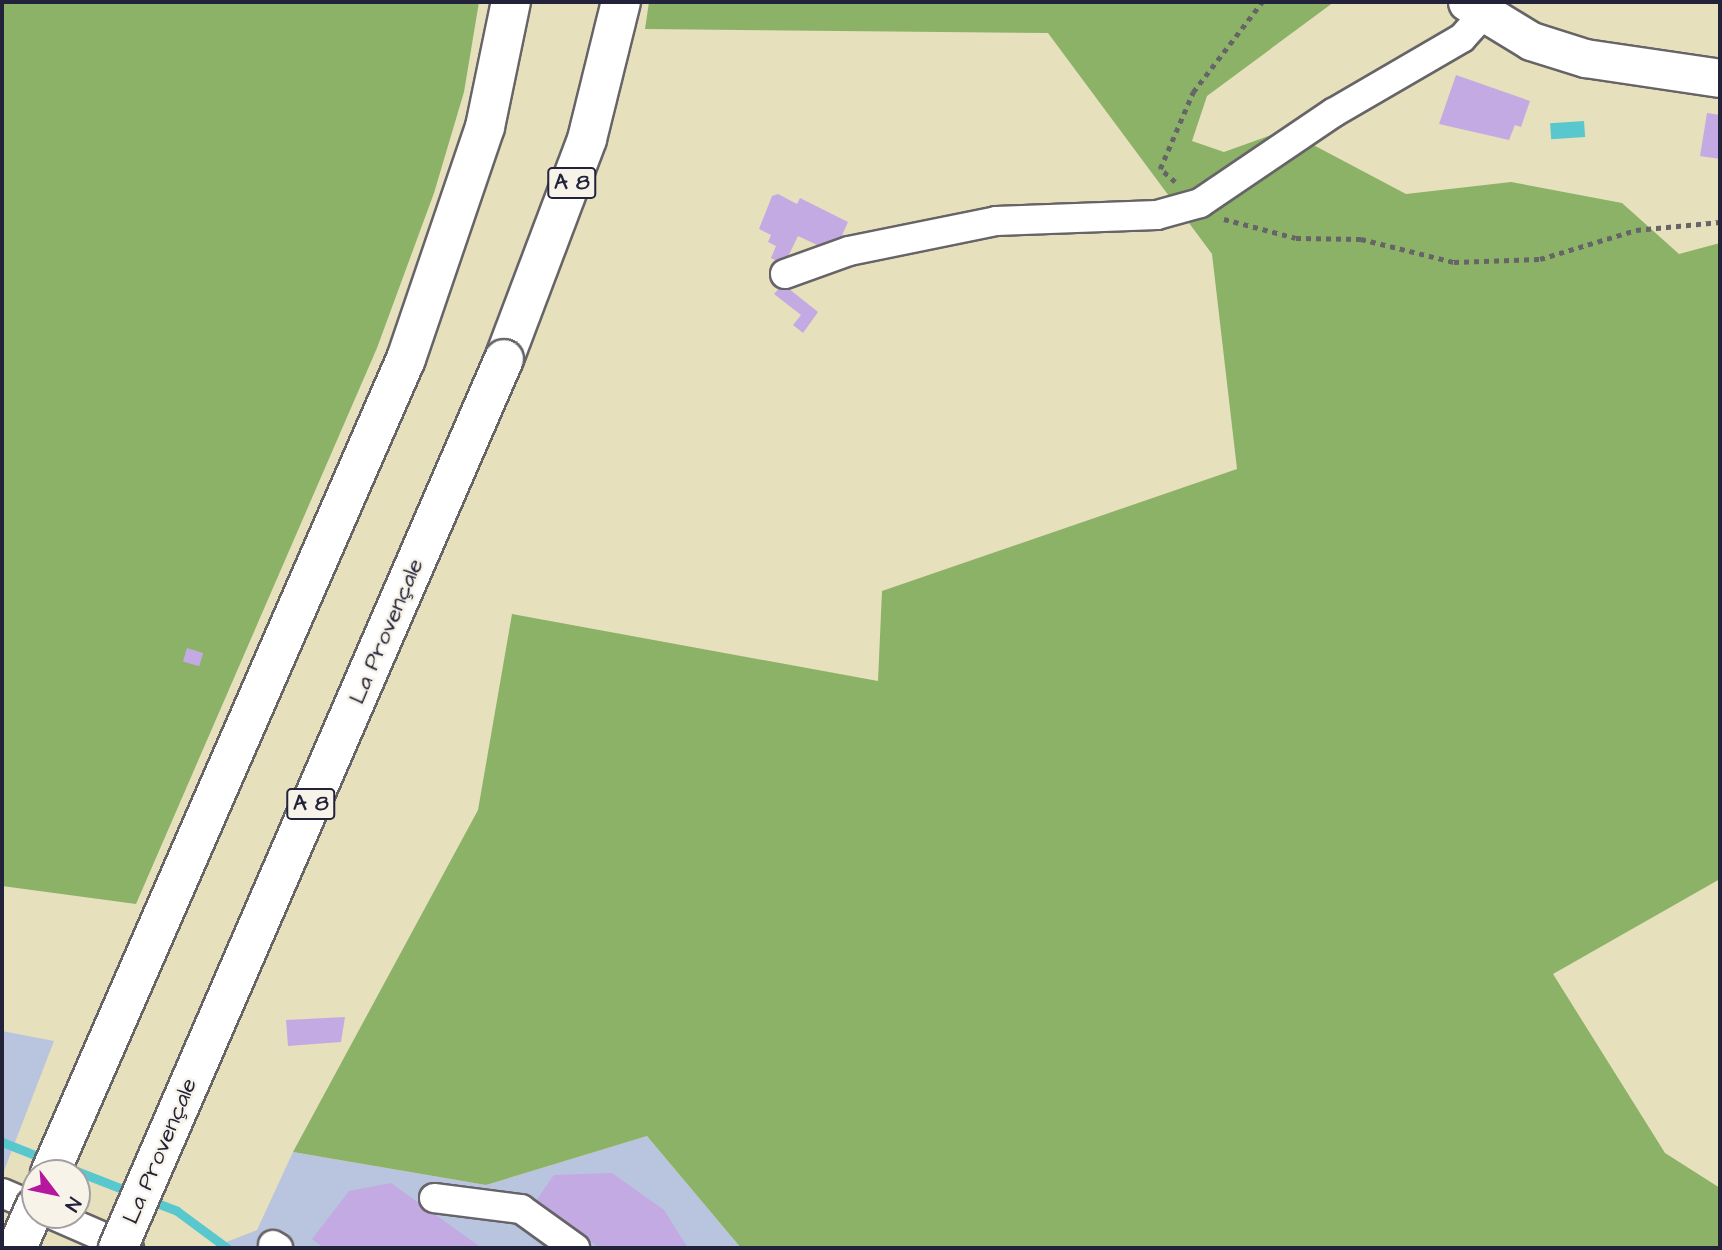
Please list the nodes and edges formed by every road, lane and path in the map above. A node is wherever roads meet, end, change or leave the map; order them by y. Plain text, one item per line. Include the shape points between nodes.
1 (511, 2) edge
2 (621, 2) edge
3 (1262, 2) edge
4 (1475, 8) edge
5 (1720, 78) edge
6 (1200, 203) junction
7 (1720, 222) edge
8 (785, 274) dead end
9 (56, 1159) edge
10 (2, 1193) edge
11 (434, 1198) dead end
12 (21, 1201) edge
13 (25, 1229) edge
14 (85, 1229) edge
15 (17, 1248) edge
16 (118, 1248) edge
17 (128, 1248) edge
18 (575, 1248) edge

1 - 9 highway via 485,127 406,359
2 - 16 highway, La Provençale / A 8, bridge via 587,139 504,359
3 - 6 path via 1193,92 1160,169
4 - 5 main road via 1531,41 1585,58
4 - 6 street via 1462,38 1333,113
6 - 7 path via 1225,220 1296,238 1361,239 1454,262 1540,259 1636,230
6 - 8 street via 1157,215 984,223 849,251
10 - 12 street
11 - 18 street via 521,1209
13 - 15 highway, bridge
14 - 17 street

